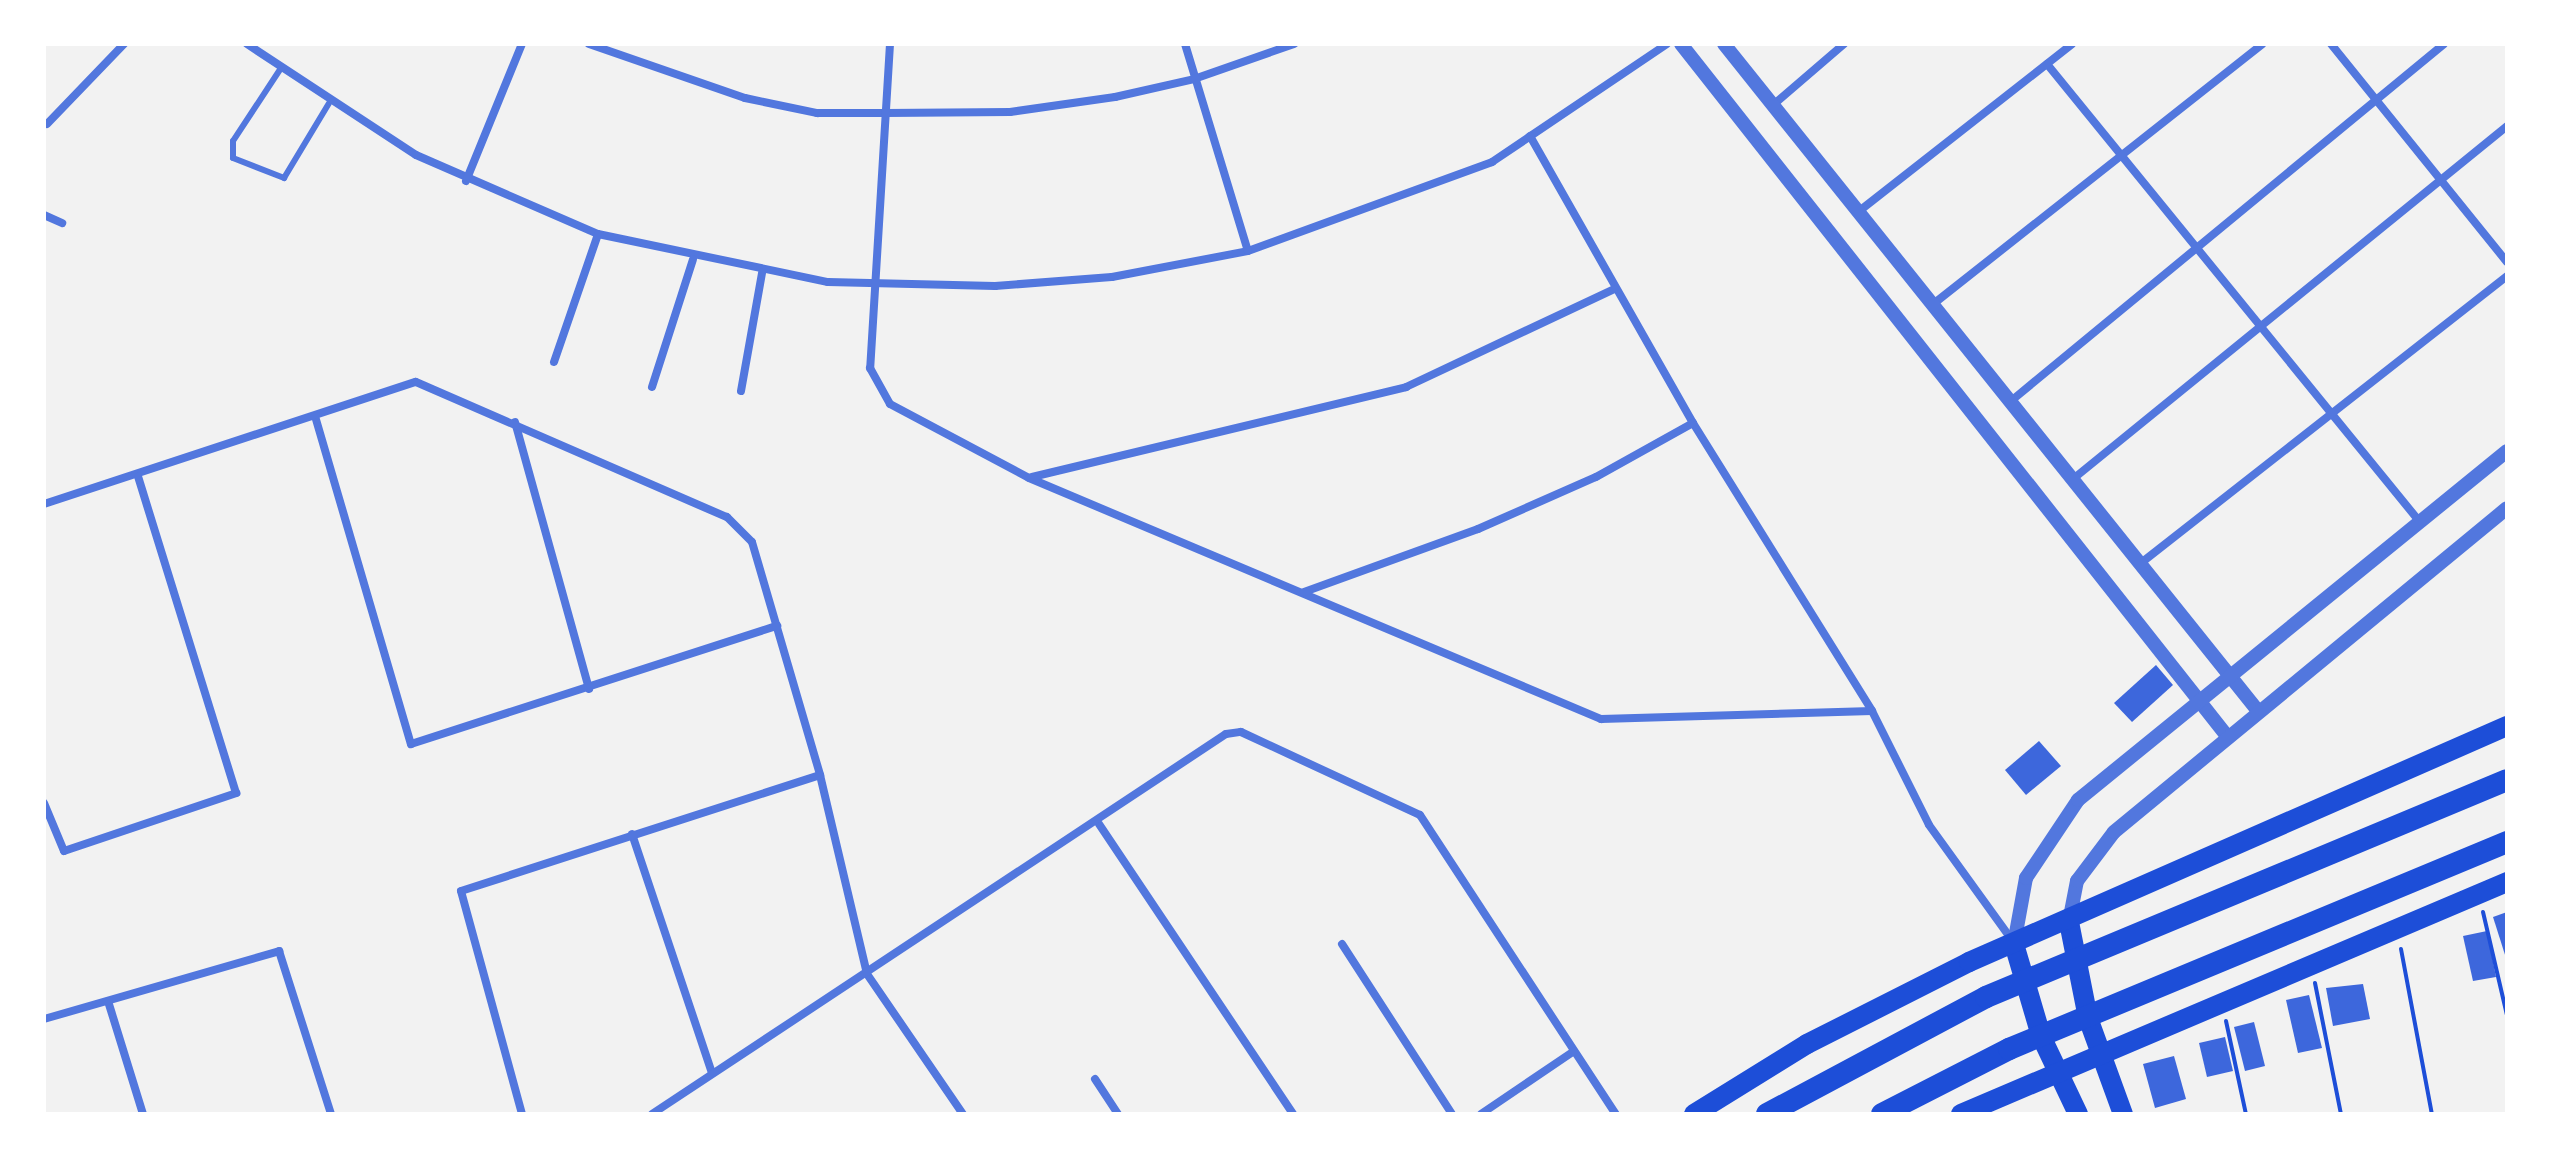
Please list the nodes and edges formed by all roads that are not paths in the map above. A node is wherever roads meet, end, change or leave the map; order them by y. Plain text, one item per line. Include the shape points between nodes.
1 (124, 44) edge
2 (247, 44) edge
3 (522, 44) edge
4 (589, 44) edge
5 (890, 44) edge
6 (1185, 44) edge
7 (1294, 44) edge
8 (1667, 44) edge
9 (1681, 44) edge
10 (1724, 44) edge
11 (1844, 44) edge
12 (2072, 44) edge
13 (2262, 44) edge
14 (2331, 44) edge
15 (2444, 44) edge
16 (2047, 64) junction
17 (281, 68) junction
18 (1194, 79) junction
19 (2376, 99) junction
20 (329, 103) junction
21 (1773, 105) junction
22 (886, 113) junction
23 (47, 124) dead end
24 (2507, 126) edge
25 (1530, 136) junction
26 (2123, 154) junction
27 (2440, 179) junction
28 (466, 181) junction
29 (1858, 212) junction
30 (44, 215) edge
31 (62, 223) dead end
32 (598, 234) junction
33 (2196, 244) junction
34 (1248, 251) junction
35 (693, 259) junction
36 (2507, 262) edge
37 (762, 273) junction
38 (2507, 276) edge
39 (880, 286) junction
40 (1614, 289) junction
41 (1932, 305) junction
42 (2259, 323) junction
43 (554, 362) dead end
44 (652, 387) dead end
45 (741, 391) dead end
46 (2011, 401) junction
47 (2333, 414) junction
48 (315, 416) junction
49 (515, 422) junction
50 (1693, 423) junction
51 (2507, 451) edge
52 (138, 477) junction
53 (1029, 478) junction
54 (2073, 479) junction
55 (44, 504) edge
56 (2507, 508) edge
57 (2419, 521) junction
58 (2141, 563) junction
59 (1304, 592) junction
60 (777, 626) junction
61 (2231, 676) junction
62 (589, 689) junction
63 (2200, 700) junction
64 (1872, 711) junction
65 (2258, 711) junction
66 (2507, 726) edge
67 (2227, 736) junction
68 (820, 775) junction
69 (2507, 780) edge
70 (44, 803) edge
71 (1099, 824) junction
72 (632, 834) junction
73 (2507, 842) edge
74 (2507, 882) edge
75 (2069, 922) junction
76 (1342, 944) dead end
77 (2014, 944) junction
78 (2075, 962) junction
79 (867, 974) junction
80 (2022, 983) junction
81 (108, 1001) junction
82 (2088, 1018) junction
83 (44, 1019) edge
84 (2041, 1036) junction
85 (1574, 1051) junction
86 (2098, 1052) junction
87 (2056, 1069) junction
88 (712, 1073) junction
89 (1095, 1079) dead end
90 (143, 1114) edge
91 (331, 1114) edge
92 (522, 1114) edge
93 (652, 1114) edge
94 (963, 1114) edge
95 (1118, 1114) edge
96 (1293, 1114) edge
97 (1452, 1114) edge
98 (1481, 1114) edge
99 (1616, 1114) edge
100 (1694, 1114) edge
101 (1767, 1114) edge
102 (1882, 1114) edge
103 (1961, 1114) edge
104 (2078, 1114) edge
105 (2123, 1114) edge

1 - 23 street
2 - 17 street
3 - 28 street
4 - 22 street via 745,98 817,113
5 - 22 street
6 - 18 street
7 - 18 street
8 - 25 street
9 - 63 street
10 - 21 street
11 - 21 street
12 - 16 street
13 - 26 street
14 - 19 street
15 - 19 street
16 - 26 street
16 - 29 street
17 - 20 street
17 - 20 lane via 233,141 233,158 284,178
18 - 22 street via 1010,112
18 - 34 street
19 - 27 street
19 - 33 street
20 - 28 street
21 - 29 street
22 - 39 street
24 - 27 street
25 - 34 street via 1492,162
25 - 40 street
26 - 33 street
26 - 41 street
27 - 36 street
27 - 42 street
28 - 32 street
29 - 41 street
30 - 31 street
32 - 35 street
32 - 43 street
33 - 42 street
33 - 46 street
34 - 39 street via 1112,277
35 - 37 street
35 - 44 street
37 - 39 street
37 - 45 street
38 - 47 street
39 - 53 street via 870,368 890,404
40 - 50 street
40 - 53 street via 1406,387
41 - 46 street
42 - 47 street
42 - 54 street
46 - 54 street
47 - 57 street
47 - 58 street
48 - 49 street via 416,382
48 - 52 street
48 - 62 street via 411,744
49 - 60 street via 740,526 752,542
49 - 62 street
50 - 59 street via 1504,518
50 - 64 street
51 - 57 street
52 - 55 street
52 - 70 street via 236,793 59,849
53 - 59 street
54 - 58 street
56 - 65 street
57 - 61 street
58 - 61 street
59 - 64 street via 1601,719
60 - 62 street
60 - 68 street
61 - 63 street
61 - 65 street
63 - 67 street
63 - 77 street via 2060,819 2026,878
64 - 77 street via 1929,825
65 - 67 street
66 - 75 main road
67 - 75 street via 2099,848 2077,881
68 - 72 street
68 - 79 street
69 - 78 highway
71 - 79 street
71 - 85 street via 1226,734 1241,732 1420,815
71 - 96 street
72 - 88 street
72 - 92 street via 461,891
73 - 82 highway
74 - 86 main road
75 - 77 main road
75 - 78 main road
76 - 97 street
77 - 80 main road
77 - 100 main road via 1807,1044
78 - 80 highway
78 - 82 main road
79 - 88 street
79 - 94 street
80 - 84 main road
80 - 101 highway
81 - 83 street
81 - 90 street
81 - 91 street via 279,951
82 - 84 highway
82 - 86 main road
84 - 87 main road
84 - 102 highway
85 - 98 street
85 - 99 street
86 - 87 main road
86 - 105 main road
87 - 103 main road
87 - 104 main road
88 - 93 street
89 - 95 street

